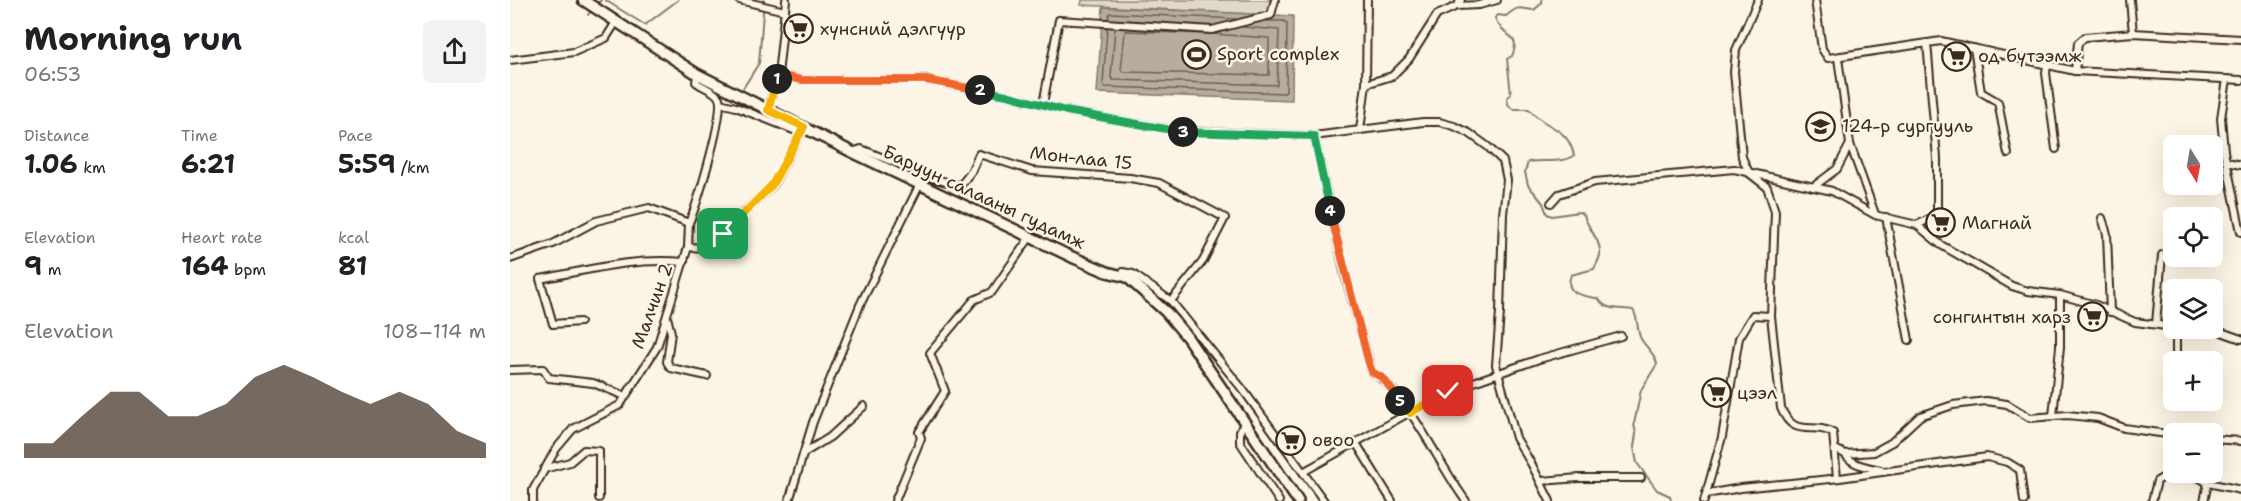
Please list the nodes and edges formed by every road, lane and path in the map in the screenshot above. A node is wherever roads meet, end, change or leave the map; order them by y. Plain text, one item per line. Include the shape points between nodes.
1 (583, 0) edge
2 (739, 0) edge
3 (786, 0) edge
4 (1275, 0) edge
5 (1367, 0) edge
6 (1497, 0) edge
7 (1758, 0) edge
8 (1815, 0) edge
9 (2130, 0) edge
10 (1459, 3) edge
11 (785, 11) junction
12 (616, 22) junction
13 (2133, 33) junction
14 (2241, 39) edge
15 (1927, 43) junction
16 (1974, 48) junction
17 (1838, 58) junction
18 (510, 60) edge
19 (2047, 65) junction
20 (2075, 71) junction
21 (697, 74) junction
22 (778, 75) junction
23 (2227, 79) junction
24 (2241, 80) edge
25 (1366, 84) junction
26 (720, 103) junction
27 (1042, 104) junction
28 (768, 110) junction
29 (802, 130) junction
30 (1360, 130) junction
31 (1314, 136) junction
32 (1850, 144) junction
33 (2056, 149) dead end
34 (852, 152) junction
35 (2008, 154) dead end
36 (2227, 162) junction
37 (2241, 165) edge
38 (1749, 173) junction
39 (920, 184) junction
40 (1813, 187) junction
41 (1551, 203) dead end
42 (1875, 215) junction
43 (1886, 217) junction
44 (2102, 218) dead end
45 (689, 223) junction
46 (1917, 225) junction
47 (2241, 232) edge
48 (1030, 237) junction
49 (688, 247) junction
50 (2162, 255) dead end
51 (510, 258) edge
52 (684, 262) junction
53 (1090, 265) junction
54 (2060, 295) junction
55 (1171, 301) junction
56 (2110, 312) junction
57 (667, 316) junction
58 (1771, 316) junction
59 (580, 322) dead end
60 (2156, 324) junction
61 (2163, 325) edge
62 (2223, 333) edge
63 (1621, 336) dead end
64 (2241, 339) edge
65 (1909, 340) dead end
66 (510, 370) edge
67 (1498, 372) junction
68 (707, 376) dead end
69 (625, 396) junction
70 (864, 406) dead end
71 (1410, 413) junction
72 (2053, 416) junction
73 (1245, 421) junction
74 (2163, 434) edge
75 (2223, 440) edge
76 (2241, 441) edge
77 (1356, 443) junction
78 (1835, 449) junction
79 (804, 453) junction
80 (1845, 454) junction
81 (544, 469) junction
82 (1885, 471) junction
83 (1303, 472) junction
84 (1281, 473) junction
85 (2163, 477) edge
86 (1641, 478) dead end
87 (1837, 478) junction
88 (1540, 481) junction
89 (1266, 482) junction
90 (2208, 483) joint
91 (2241, 490) edge
92 (1705, 497) edge
93 (599, 498) dead end
94 (533, 501) edge
95 (789, 501) edge
96 (895, 501) edge
97 (1279, 501) edge
98 (1298, 501) edge
99 (1324, 501) edge
100 (1392, 501) edge
101 (1466, 501) edge
102 (1550, 501) edge
103 (2024, 501) edge
104 (2152, 501) edge
105 (2204, 501) edge

1 - 12 main road, Баруун салааны гудамж
2 - 11 street
3 - 11 street
4 - 27 street via 1271,15 1212,30 1059,20
5 - 25 street
6 - 10 street via 1479,5
7 - 38 street via 1734,62 1742,158
8 - 17 street via 1822,49 1828,58
9 - 13 street
10 - 25 street via 1437,15 1392,76
11 - 22 street
12 - 18 street via 606,38 574,52
12 - 21 main road, Баруун салааны гудамж
13 - 14 street
13 - 20 street via 2085,37 2078,43
15 - 16 street via 1941,41
15 - 17 street
15 - 46 street via 1936,215
16 - 19 street
16 - 35 street via 1981,92 1998,102
17 - 32 street
19 - 20 street
19 - 33 street
20 - 23 street
21 - 26 street via 696,82 716,94
21 - 28 main road, Баруун салааны гудамж
22 - 27 street via 802,80 926,80
22 - 28 street
23 - 24 street
23 - 36 street via 2221,118
25 - 30 street
26 - 29 street
26 - 45 street
27 - 31 street via 1179,131
28 - 29 main road, Баруун салааны гудамж
29 - 34 main road, Баруун салааны гудамж
29 - 49 street, Малчин 2 via 772,185 706,248
30 - 31 street
30 - 67 street via 1438,122 1469,133 1503,161 1507,180 1496,341
31 - 71 street via 1372,372 1383,378
32 - 40 street via 1837,169
32 - 42 street
34 - 39 main road, Баруун салааны гудамж
34 - 55 street, Мон-лаа 15 via 861,149 960,186 979,154 1032,171 1130,177 1159,183 1225,218 1203,261
36 - 37 street
36 - 47 street
38 - 40 street
38 - 41 street via 1734,169 1595,182 1559,194
38 - 58 street via 1767,188 1774,211
39 - 48 main road, Баруун салааны гудамж
39 - 79 street via 860,305
40 - 42 street via 1832,190
42 - 43 street
43 - 46 street
43 - 65 street
44 - 56 street via 2107,234
45 - 49 street
45 - 51 street via 649,208 596,221 553,244
46 - 54 street via 1941,245 2012,286
48 - 53 main road, Баруун салааны гудамж
48 - 96 street via 992,292 974,300 930,353 945,392 919,432 921,438
49 - 52 street, Малчин 2
50 - 60 street
52 - 57 street, Малчин 2
52 - 59 street via 606,264 540,279 553,324
53 - 55 street via 1133,274
53 - 73 main road, Баруун салааны гудамж via 1126,277 1166,312
54 - 56 street
54 - 72 street via 2060,347
55 - 83 street
56 - 60 street via 2135,322
57 - 68 street via 671,333 667,362 671,368
57 - 69 street, Малчин 2 via 657,347
58 - 78 street via 1781,408 1786,419 1795,426 1833,433
58 - 92 street via 1753,315 1738,338 1722,437
60 - 61 street
62 - 64 street
63 - 67 street
66 - 69 street via 543,369 549,378 593,384
67 - 71 street via 1448,391
67 - 88 street via 1516,438
69 - 81 street, Малчин 2 via 621,405 573,429
70 - 79 street via 830,437
71 - 77 street
71 - 101 street
72 - 74 street via 2098,418 2124,428
72 - 80 street via 2030,418 2007,404 1986,401 1953,405 1920,416 1892,442 1874,452
73 - 84 main road, Баруун салааны гудамж
73 - 89 street via 1240,442
75 - 76 street
77 - 83 street
77 - 100 street
78 - 80 street
78 - 87 street
79 - 95 street
80 - 82 street via 1860,465
81 - 93 street via 570,462 584,450 599,451
81 - 94 street, Малчин 2 via 533,490
82 - 87 street
82 - 103 street via 1987,458 2007,462 2020,470
83 - 99 street
84 - 89 street
84 - 98 main road, Баруун салааны гудамж
85 - 104 street via 2157,481
86 - 88 street
87 - 92 street via 1741,488
88 - 102 street
89 - 97 street
90 - 91 street
90 - 105 street

